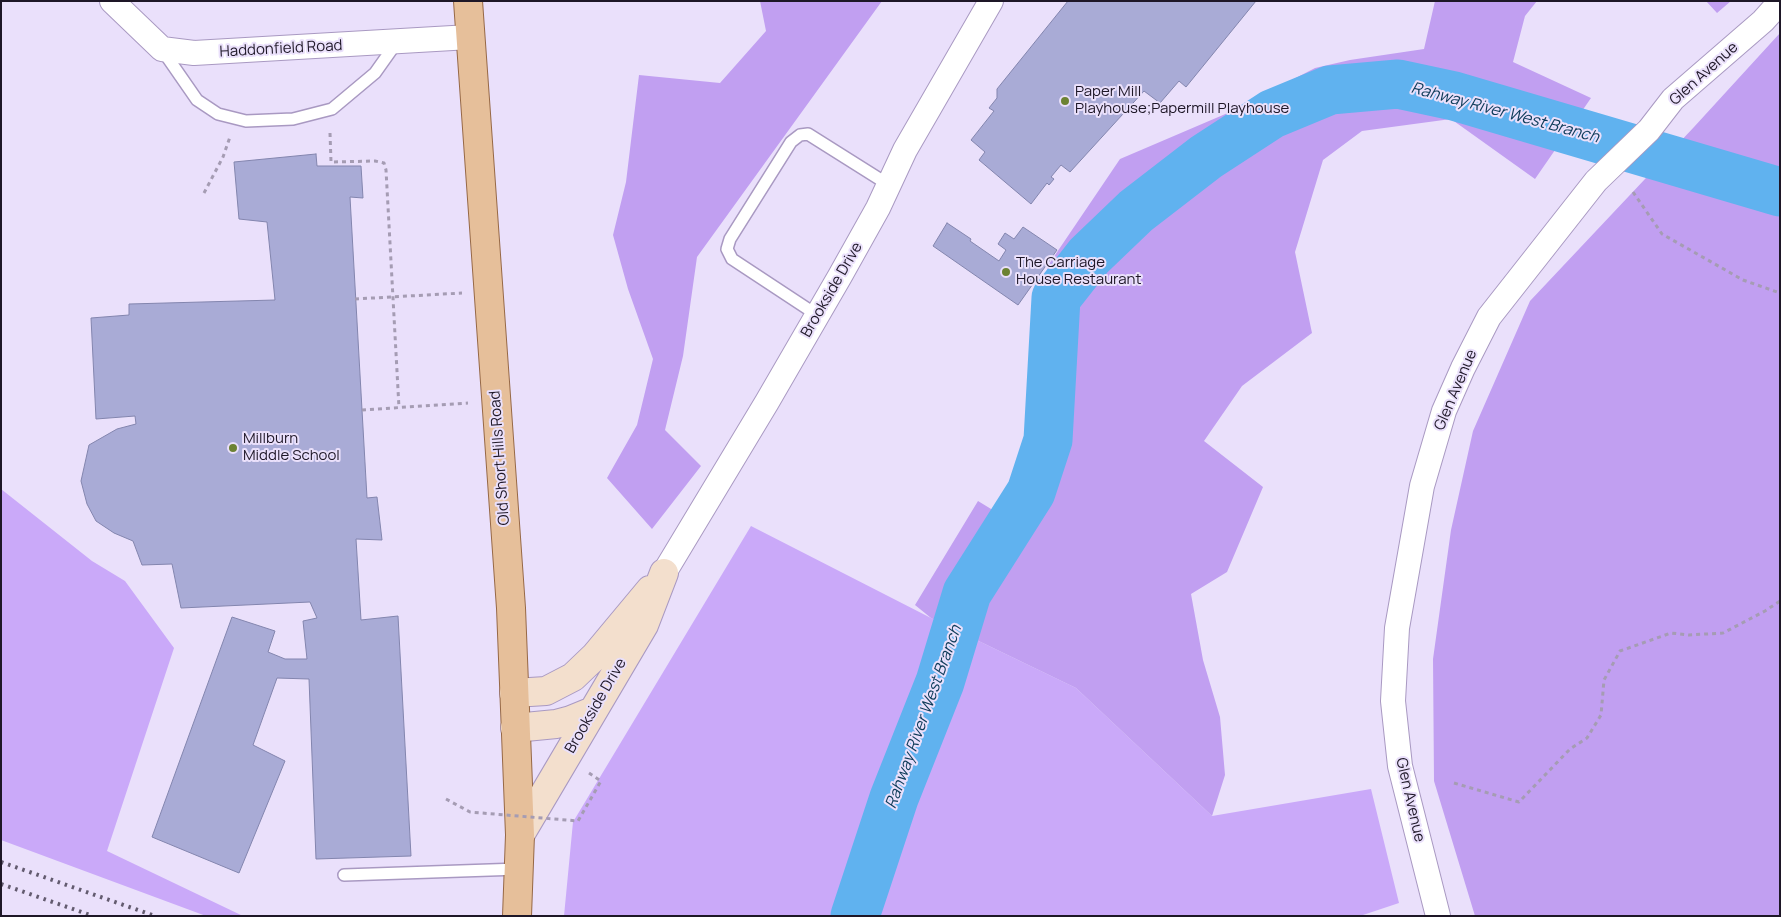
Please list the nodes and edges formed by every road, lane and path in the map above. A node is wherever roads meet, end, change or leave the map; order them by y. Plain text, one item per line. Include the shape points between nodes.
1 (112, 1) edge
2 (468, 1) edge
3 (991, 1) edge
4 (1780, 2) edge
5 (470, 37) junction
6 (398, 42) junction
7 (162, 50) junction
8 (330, 133) dead end
9 (230, 137) dead end
10 (889, 185) junction
11 (1633, 192) dead end
12 (204, 193) dead end
13 (466, 292) dead end
14 (1780, 293) edge
15 (393, 298) junction
16 (355, 300) dead end
17 (818, 315) junction
18 (473, 403) dead end
19 (399, 408) junction
20 (362, 410) dead end
21 (664, 573) junction
22 (1780, 601) edge
23 (514, 693) junction
24 (593, 711) junction
25 (515, 728) junction
26 (601, 781) dead end
27 (1454, 783) dead end
28 (446, 799) dead end
29 (520, 836) junction
30 (519, 869) junction
31 (344, 875) dead end
32 (517, 916) edge
33 (1438, 916) edge

1 - 7 street
2 - 5 main road, Old Short Hills Road
3 - 10 street, Brookside Drive
4 - 33 street, Glen Avenue via 1763,21 1673,99 1649,130 1596,181 1490,317 1444,411 1422,486 1397,628 1393,701 1400,766
5 - 6 street, Haddonfield Road
5 - 23 main road, Old Short Hills Road via 511,608
6 - 7 street, Haddonfield Road via 211,53
6 - 7 lane via 375,73 332,109 293,119 246,121 218,114 196,100
8 - 15 path via 331,162 384,163
9 - 12 path
10 - 17 street, Brookside Drive
10 - 17 lane via 808,134 800,135 791,142 730,240 727,249 732,259
11 - 14 path via 1662,234 1743,280
13 - 15 path
15 - 16 path
15 - 19 path
17 - 21 street, Brookside Drive
18 - 19 path
19 - 20 path
21 - 23 main road, Brookside Drive via 574,677 546,691
21 - 24 main road, Brookside Drive via 644,624
22 - 27 path via 1723,633 1671,633 1620,651 1604,680 1601,715 1587,738 1570,748 1519,802
23 - 25 main road, Old Short Hills Road
24 - 25 main road via 556,724
24 - 29 main road, Brookside Drive
25 - 29 main road, Old Short Hills Road
26 - 28 path, bridge via 578,821 470,812
29 - 30 main road, Old Short Hills Road
30 - 31 lane
30 - 32 main road, Old Short Hills Road

